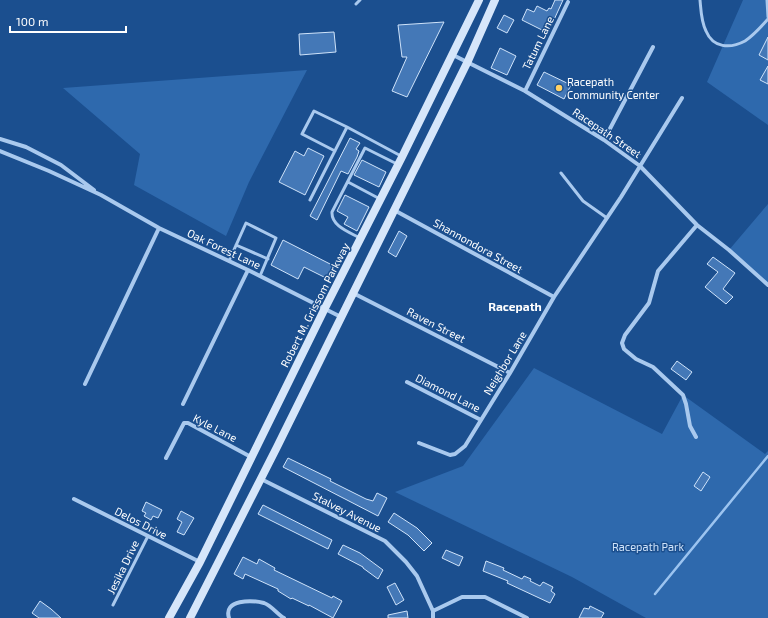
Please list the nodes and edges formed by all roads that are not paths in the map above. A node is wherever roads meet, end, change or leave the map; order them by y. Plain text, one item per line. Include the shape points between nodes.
1 (360, 0) edge
2 (479, 0) edge
3 (495, 0) edge
4 (700, 0) edge
5 (767, 0) edge
6 (568, 2) dead end
7 (356, 4) dead end
8 (768, 18) edge
9 (653, 47) dead end
10 (453, 55) junction
11 (467, 62) junction
12 (525, 91) junction
13 (682, 98) dead end
14 (347, 127) junction
15 (0, 139) edge
16 (604, 140) junction
17 (0, 151) edge
18 (335, 151) junction
19 (402, 157) junction
20 (398, 165) junction
21 (640, 166) junction
22 (561, 173) dead end
23 (348, 182) junction
24 (101, 195) junction
25 (380, 199) junction
26 (310, 200) dead end
27 (394, 210) junction
28 (607, 218) junction
29 (697, 225) junction
30 (159, 228) junction
31 (361, 238) junction
32 (236, 245) junction
33 (268, 259) junction
34 (229, 261) junction
35 (248, 270) junction
36 (260, 276) junction
37 (768, 285) edge
38 (353, 293) junction
39 (554, 297) junction
40 (325, 308) junction
41 (341, 317) junction
42 (510, 373) junction
43 (407, 382) dead end
44 (86, 384) dead end
45 (183, 404) dead end
46 (481, 420) junction
47 (696, 437) dead end
48 (419, 443) dead end
49 (251, 457) junction
50 (166, 458) dead end
51 (261, 479) junction
52 (74, 499) dead end
53 (148, 536) junction
54 (200, 562) junction
55 (114, 605) dead end
56 (433, 611) junction
57 (174, 614) edge
58 (168, 618) edge
59 (190, 618) edge
60 (229, 618) edge
61 (284, 618) edge
62 (433, 618) edge
63 (527, 618) edge

1 - 7 lane
2 - 10 main road, Robert M. Grissom Parkway
3 - 11 main road
4 - 8 lane via 706,32 715,43 727,46 744,41
5 - 8 lane
6 - 12 street, Tatum Lane
9 - 16 street
10 - 11 street, Racepath Street
10 - 19 main road, Robert M. Grissom Parkway
11 - 12 street, Racepath Street
11 - 27 main road
12 - 16 street, Racepath Street
13 - 21 street, Neighbor Lane
14 - 18 lane
14 - 18 lane via 314,111 302,134
14 - 19 lane
15 - 24 street, Oak Forest Lane via 26,147 61,165
16 - 21 street, Racepath Street
17 - 24 street, Oak Forest Lane
18 - 26 lane
19 - 20 main road, Robert M. Grissom Parkway
20 - 23 lane via 365,148
20 - 25 main road, Robert M. Grissom Parkway
21 - 28 street, Neighbor Lane
21 - 29 street, Racepath Street
22 - 28 lane via 583,201
23 - 25 lane
23 - 31 lane via 332,212 332,217 342,228
24 - 30 street, Oak Forest Lane
25 - 31 main road, Robert M. Grissom Parkway
27 - 38 main road
27 - 39 street, Shannondora Street
28 - 39 street, Neighbor Lane
29 - 37 street, Racepath Street
29 - 47 street via 658,271 649,303 622,343 624,349 653,367 683,395 690,426
30 - 34 street, Oak Forest Lane
30 - 44 street
31 - 40 main road, Robert M. Grissom Parkway
32 - 33 lane
32 - 33 lane via 246,223 276,238
32 - 34 lane
33 - 36 lane
34 - 35 street, Oak Forest Lane
35 - 36 street, Oak Forest Lane
35 - 45 street
36 - 40 street, Oak Forest Lane
38 - 41 main road
38 - 42 street, Raven Street
39 - 42 street, Neighbor Lane
40 - 41 street, Oak Forest Lane
40 - 49 main road, Robert M. Grissom Parkway
41 - 51 main road
42 - 46 street, Neighbor Lane
43 - 46 street, Diamond Lane
46 - 48 street, Neighbor Lane via 465,446 455,454 450,455
49 - 50 street, Kyle Lane via 184,423
49 - 54 main road, Robert M. Grissom Parkway
51 - 56 street, Stalvey Avenue via 385,541 416,576
51 - 59 main road
52 - 53 street, Delos Drive
53 - 54 street, Delos Drive
53 - 55 lane, Jesika Drive
54 - 57 main road, Robert M. Grissom Parkway
56 - 62 street, Stalvey Avenue
56 - 63 street via 462,597 485,597
57 - 58 main road, Robert M. Grissom Parkway
60 - 61 street via 230,607 236,603 251,601 266,604

